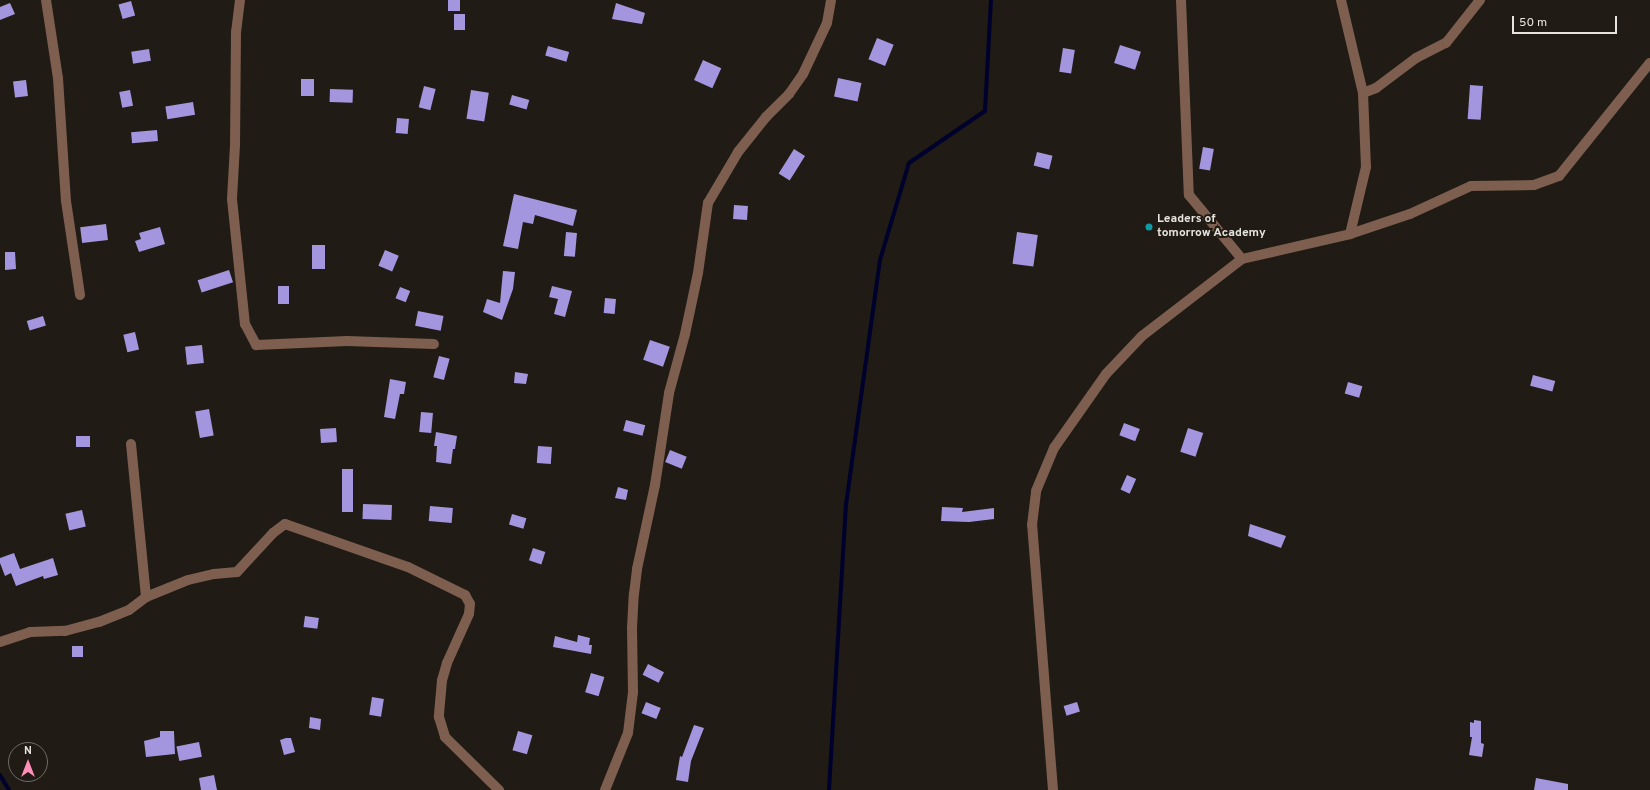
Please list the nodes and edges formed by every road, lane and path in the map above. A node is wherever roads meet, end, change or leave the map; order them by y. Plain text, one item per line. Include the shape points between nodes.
1 (46, 0) edge
2 (240, 0) edge
3 (832, 0) edge
4 (1181, 0) edge
5 (1342, 0) edge
6 (1480, 0) edge
7 (1650, 62) edge
8 (1363, 93) junction
9 (1350, 234) junction
10 (1242, 259) junction
11 (80, 295) dead end
12 (434, 344) dead end
13 (131, 444) dead end
14 (146, 597) junction
15 (0, 642) edge
16 (499, 790) edge
17 (605, 790) edge
18 (1053, 790) edge

1 - 11 street via 58,78 66,201
2 - 12 street via 236,32 232,199 245,324 256,345 347,341
3 - 17 street via 827,23 803,74 789,94 766,117 738,152 708,203 698,273 669,393 655,485 637,569 632,628 633,692 628,733
4 - 10 street via 1188,195
5 - 8 street
6 - 8 street via 1446,43 1416,58 1376,88
7 - 9 street via 1559,176 1534,185 1471,186 1410,214
8 - 9 street via 1366,167
9 - 10 street
10 - 18 street via 1142,336 1106,374 1054,448 1036,491 1032,525
13 - 14 street
14 - 15 street via 128,610 99,622 65,631 30,632
14 - 16 street via 188,580 237,572 273,532 285,524 408,567 462,593 468,598 469,614 442,680 439,717 445,738

